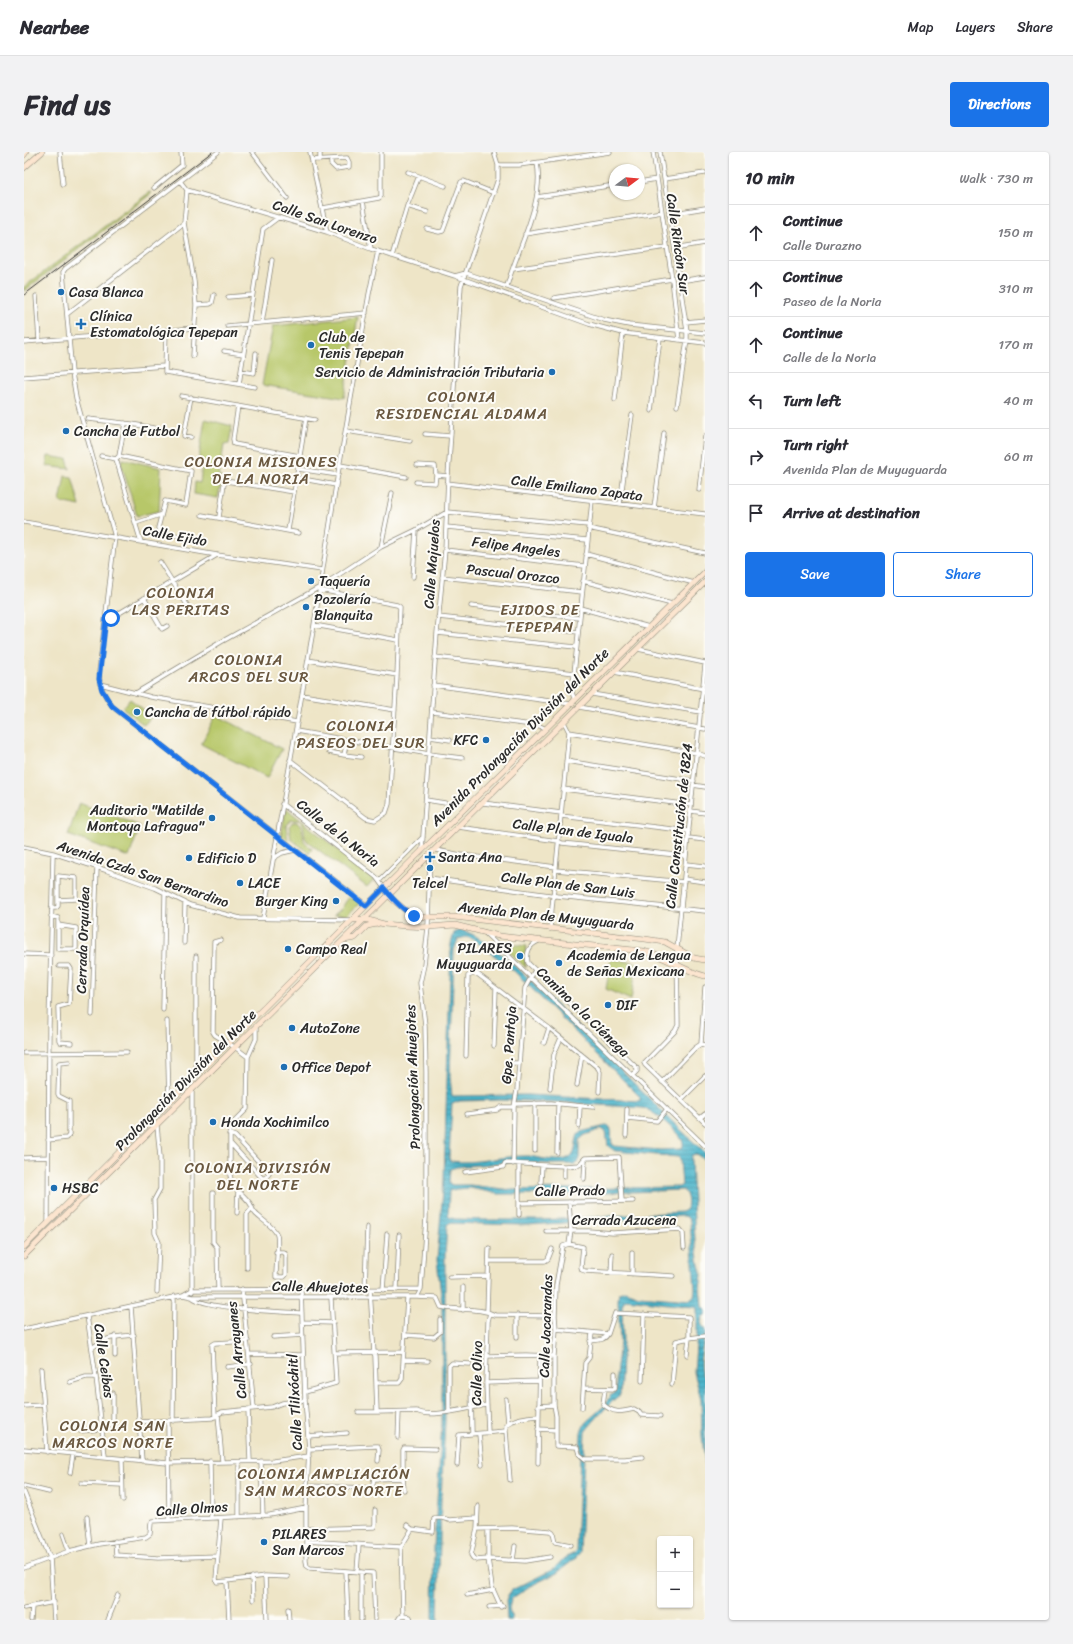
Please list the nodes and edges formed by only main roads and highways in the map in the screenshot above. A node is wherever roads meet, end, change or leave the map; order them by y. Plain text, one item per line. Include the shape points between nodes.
1 (26, 152) edge
2 (42, 152) edge
3 (24, 155) edge
4 (24, 168) edge
5 (705, 572) edge
6 (705, 582) edge
7 (384, 888) junction
8 (389, 894) junction
9 (364, 919) junction
10 (352, 920) junction
11 (384, 924) junction
12 (344, 941) junction
13 (705, 960) edge
14 (296, 976) junction
15 (705, 976) edge
16 (301, 983) junction
17 (25, 1246) edge
18 (24, 1256) edge

1 - 3 main road
2 - 4 main road
5 - 7 main road, Avenida Prolongación División del Norte
6 - 8 main road, Avenida Prolongación División del Norte
7 - 8 main road, Avenida Plan de Muyuguarda
7 - 10 main road, Avenida Prolongación División del Norte
8 - 9 main road, Avenida Prolongación División del Norte
8 - 13 main road, Avenida Plan de Muyuguarda via 409,913 419,917 454,917 665,942 694,958
9 - 10 main road, Avenida Plan de Muyuguarda
9 - 11 main road, Avenida Plan de Muyuguarda
9 - 12 main road, Prolongación División del Norte
10 - 14 main road, Prolongación División del Norte
11 - 12 main road via 367,926 355,938
11 - 15 main road, Avenida Plan de Muyuguarda via 428,927 455,925 499,936 643,952 655,954
12 - 16 main road, Prolongación División del Norte
14 - 16 main road
14 - 17 main road, Prolongación División del Norte
16 - 18 main road, Prolongación División del Norte

